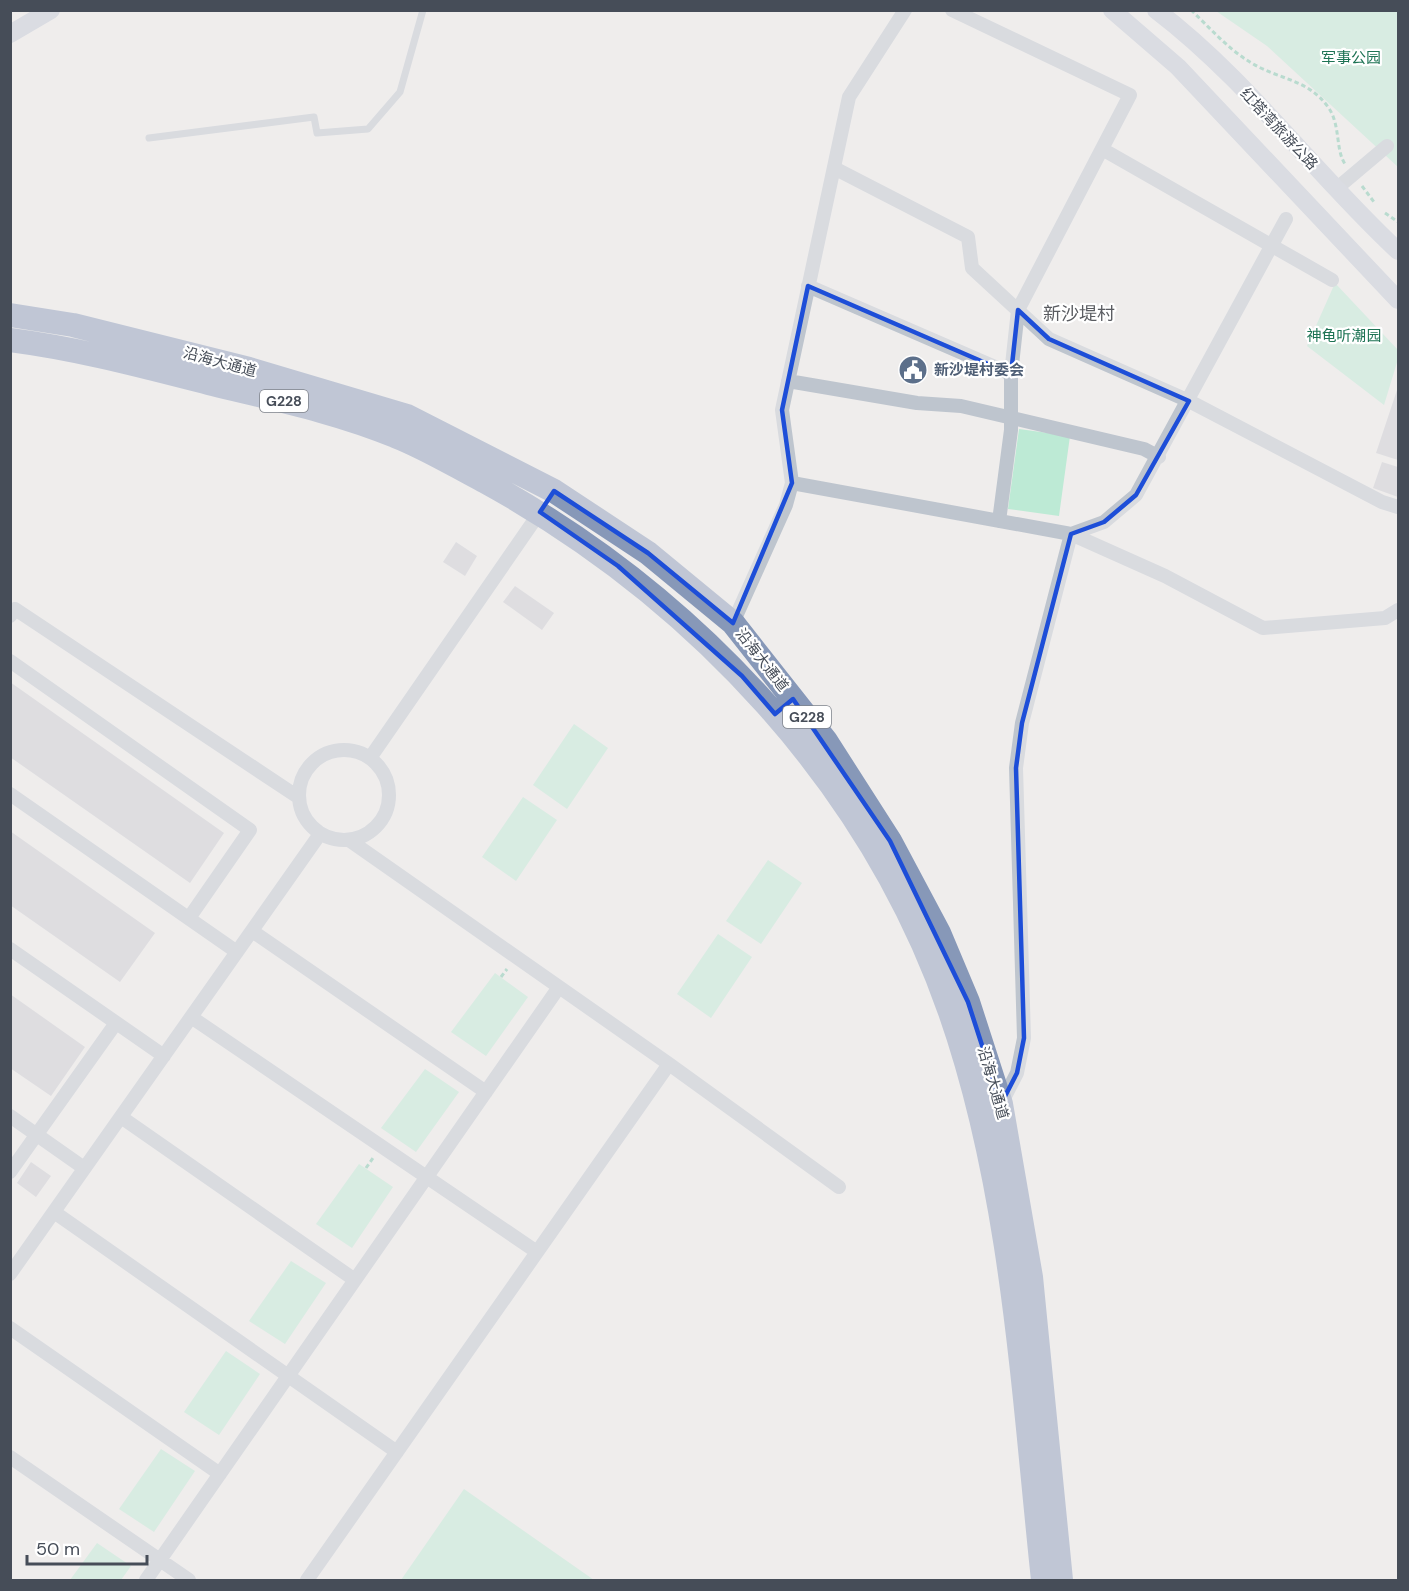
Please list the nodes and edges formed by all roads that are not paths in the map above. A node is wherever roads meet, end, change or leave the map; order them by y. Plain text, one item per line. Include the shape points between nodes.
1 (51, 10) edge
2 (423, 10) edge
3 (952, 10) edge
4 (1112, 10) edge
5 (1156, 10) edge
6 (899, 12) edge
7 (10, 34) edge
8 (149, 138) dead end
9 (1387, 146) dead end
10 (1102, 149) junction
11 (834, 168) junction
12 (1336, 189) junction
13 (1286, 219) dead end
14 (1272, 246) junction
15 (1398, 251) edge
16 (1332, 280) dead end
17 (808, 286) junction
18 (1384, 287) junction
19 (1398, 300) edge
20 (1398, 309) edge
21 (1018, 310) junction
22 (10, 315) edge
23 (10, 340) edge
24 (1011, 374) junction
25 (788, 381) junction
26 (1189, 400) junction
27 (1010, 417) junction
28 (1159, 457) junction
29 (792, 483) junction
30 (554, 491) junction
31 (1398, 507) edge
32 (540, 512) junction
33 (999, 521) junction
34 (1071, 534) junction
35 (1398, 610) edge
36 (10, 616) edge
37 (733, 623) junction
38 (10, 661) edge
39 (784, 707) junction
40 (370, 758) junction
41 (10, 794) edge
42 (298, 797) junction
43 (320, 834) junction
44 (349, 840) junction
45 (189, 918) junction
46 (252, 931) junction
47 (10, 949) edge
48 (237, 952) junction
49 (559, 987) junction
50 (191, 1017) junction
51 (116, 1023) junction
52 (164, 1056) junction
53 (669, 1064) junction
54 (486, 1092) junction
55 (1001, 1104) junction
56 (10, 1116) edge
57 (121, 1117) junction
58 (37, 1134) junction
59 (84, 1168) junction
60 (10, 1172) edge
61 (427, 1177) junction
62 (839, 1187) dead end
63 (54, 1212) junction
64 (537, 1252) junction
65 (10, 1274) edge
66 (355, 1280) junction
67 (10, 1328) edge
68 (289, 1376) junction
69 (398, 1452) junction
70 (10, 1457) edge
71 (220, 1474) junction
72 (160, 1560) junction
73 (146, 1581) edge
74 (189, 1581) edge
75 (307, 1581) edge
76 (1043, 1581) edge
77 (1061, 1581) edge

1 - 7 main road
2 - 8 lane via 400,92 368,129 317,133 314,117
3 - 10 street via 1130,95
4 - 18 main road via 1178,67
5 - 12 main road, 红塔湾旅游公路 via 1197,41
6 - 11 street via 849,96
9 - 12 street
10 - 14 street
10 - 21 street
11 - 17 street
11 - 21 street via 968,237 972,268
12 - 15 main road, 红塔湾旅游公路
13 - 14 street
14 - 16 street
14 - 26 street
17 - 24 street
17 - 25 street
18 - 19 main road
18 - 20 main road
21 - 24 street
21 - 26 street via 1049,339
22 - 30 highway, 沿海大通道 / G228 via 73,325 227,364 407,416
23 - 32 highway, 沿海大通道 / G228 via 69,347 327,412 396,436
24 - 27 street
25 - 27 street via 917,403 961,406
25 - 29 street via 782,410
26 - 28 street
26 - 31 street
27 - 28 street via 1144,448
27 - 33 street
28 - 34 street via 1136,495 1104,522
29 - 33 street
29 - 37 street via 786,505
30 - 32 highway
30 - 37 highway, 沿海大通道 / G228 via 648,553
32 - 39 highway, 沿海大通道 / G228 via 618,566 742,676
32 - 40 street
33 - 34 street
34 - 35 street via 1165,576 1263,628 1385,618
34 - 55 street via 1022,723 1017,757 1024,1038 1017,1073
36 - 42 street via 15,609
37 - 39 highway, 沿海大通道 / G228
38 - 45 street via 250,830
39 - 55 highway, 沿海大通道 / G228 via 826,741 890,841 939,933 968,1002
39 - 76 highway, 沿海大通道 / G228 via 808,752 871,846 921,940 950,1011 986,1137 1015,1312
40 - 42 street via 343,750 322,756 306,770
40 - 44 street via 387,784 387,807 376,827
41 - 45 street
42 - 43 street via 309,824
43 - 44 street
43 - 46 street
44 - 49 street
45 - 48 street
46 - 48 street
46 - 54 street
47 - 51 street
48 - 50 street
49 - 53 street
49 - 54 street
50 - 52 street
50 - 61 street
51 - 52 street
51 - 58 street
52 - 57 street
53 - 62 street
53 - 64 street
54 - 61 street
55 - 77 highway, 沿海大通道 / G228 via 1031,1277
56 - 58 street
57 - 59 street
57 - 66 street
58 - 59 street
58 - 60 street
59 - 63 street
61 - 64 street
61 - 66 street
63 - 65 street
63 - 68 street
64 - 69 street
66 - 68 street
67 - 71 street
68 - 69 street
68 - 71 street
69 - 75 street
70 - 72 street
71 - 72 street
72 - 73 street
72 - 74 street

